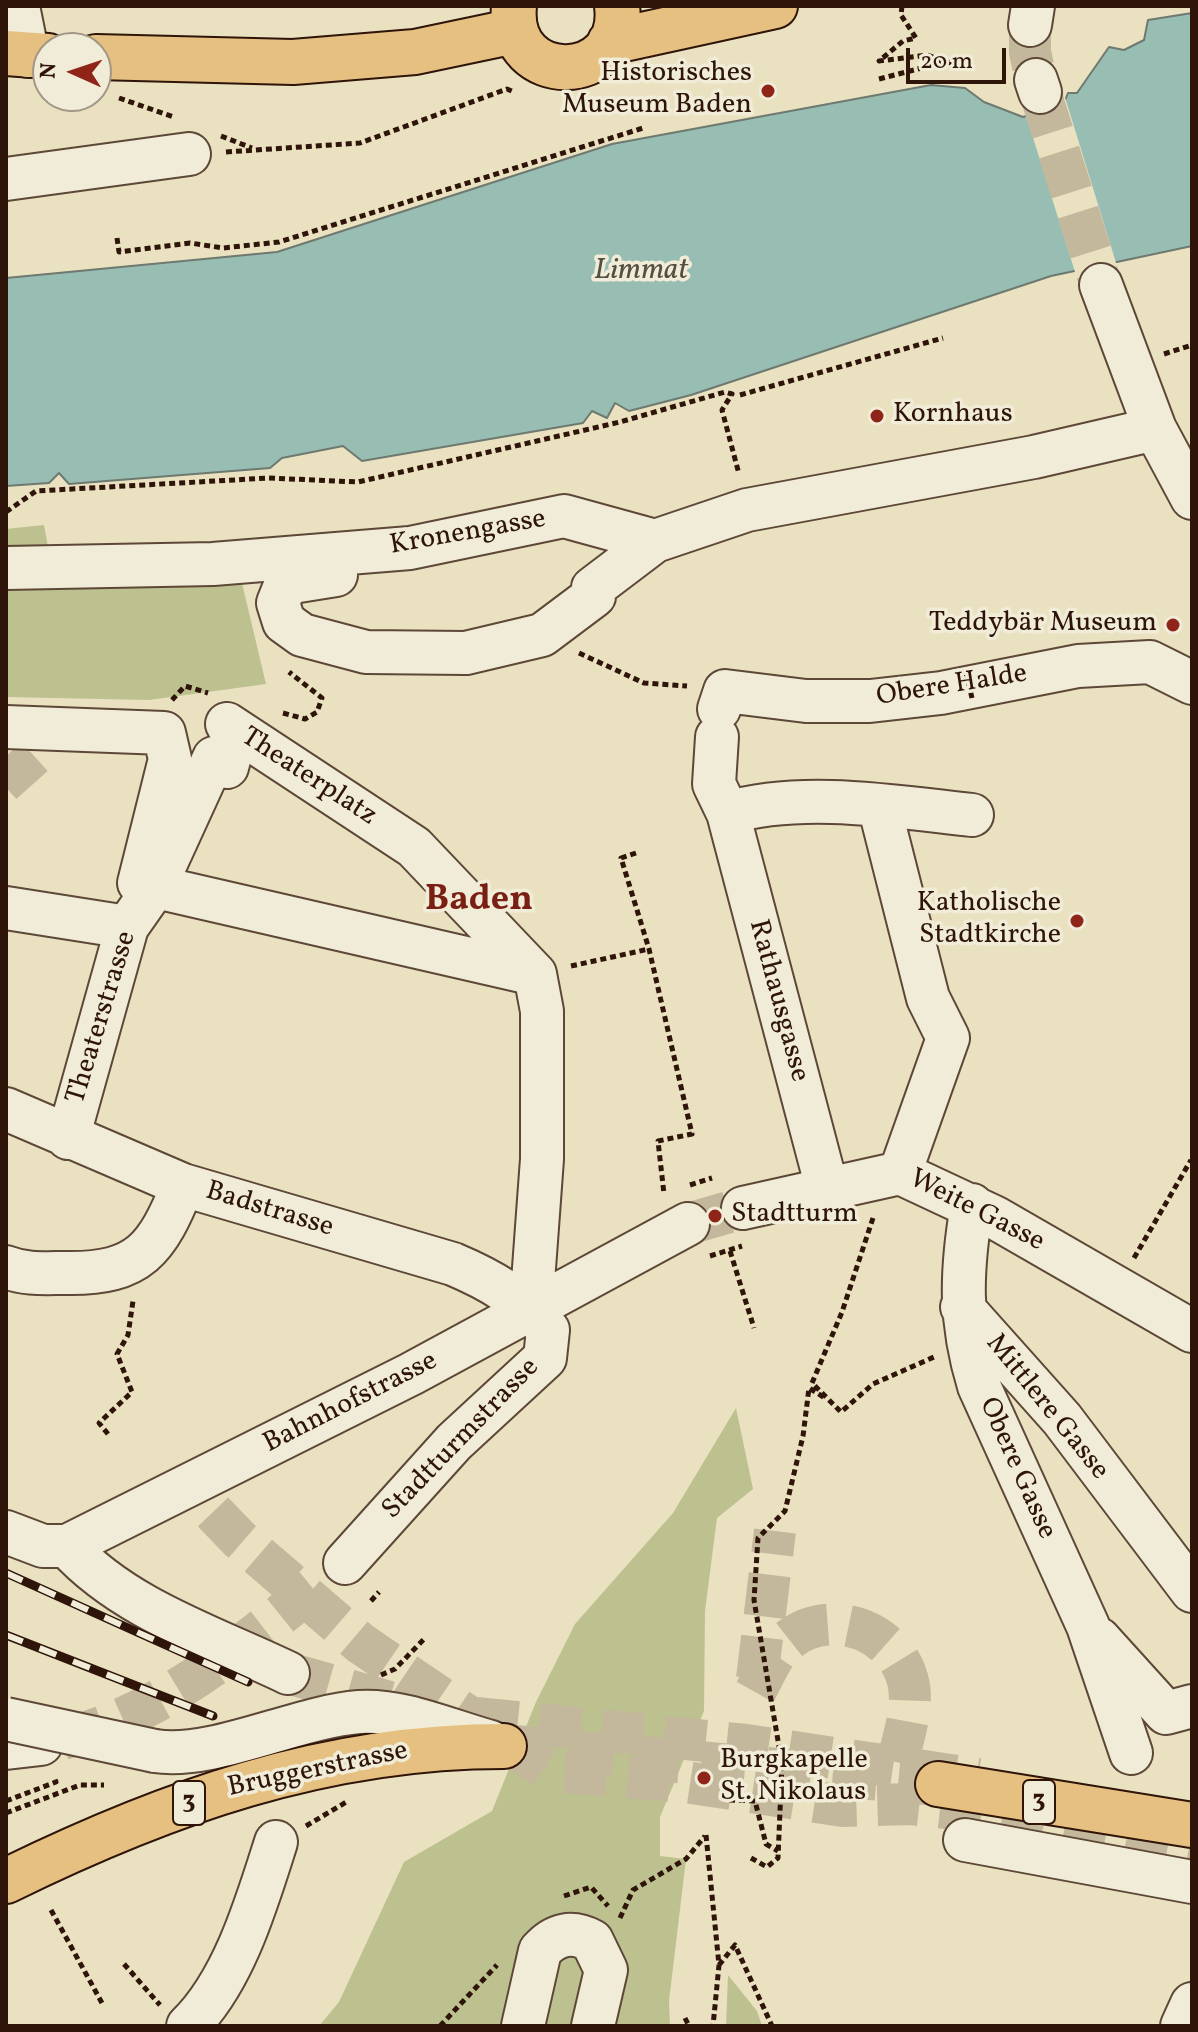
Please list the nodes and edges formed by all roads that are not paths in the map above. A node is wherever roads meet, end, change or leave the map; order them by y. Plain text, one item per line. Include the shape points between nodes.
1 (18, 6) edge
2 (775, 6) edge
3 (514, 18) edge
4 (614, 24) edge
5 (27, 55) edge
6 (112, 57) edge
7 (189, 154) road end
8 (6, 179) edge
9 (1101, 285) tunnel mouth
10 (1155, 429) junction
11 (1192, 498) edge
12 (655, 541) junction
13 (410, 548) junction
14 (6, 568) edge
15 (1192, 683) edge
16 (6, 727) edge
17 (879, 805) junction
18 (728, 813) junction
19 (972, 815) dead end
20 (143, 905) junction
21 (6, 908) edge
22 (535, 974) junction
23 (6, 1109) edge
24 (68, 1138) junction
25 (895, 1172) junction
26 (183, 1185) junction
27 (827, 1188) junction
28 (972, 1205) junction
29 (743, 1208) tunnel mouth
30 (676, 1209) tunnel mouth
31 (6, 1267) edge
32 (531, 1309) junction
33 (964, 1326) junction
34 (1192, 1331) edge
35 (6, 1532) edge
36 (67, 1546) junction
37 (345, 1563) tunnel mouth
38 (1192, 1591) edge
39 (1088, 1626) junction
40 (288, 1673) tunnel mouth
41 (1179, 1709) edge
42 (6, 1719) edge
43 (504, 1746) joint
44 (1131, 1753) dead end
45 (938, 1784) tunnel mouth
46 (1192, 1825) edge
47 (965, 1840) dead end
48 (276, 1842) road end
49 (6, 1881) edge
50 (1192, 1882) edge
51 (1192, 2004) edge
52 (174, 2015) edge
53 (523, 2026) edge
54 (593, 2026) edge
55 (1182, 2026) edge

1 - 5 street
2 - 4 main road
3 - 4 main road via 532,56 559,68 588,63
3 - 6 main road via 415,52 293,62
7 - 8 street
9 - 10 street
10 - 11 street
10 - 12 street via 747,510
12 - 13 street, Kronengasse via 564,516
12 - 13 street via 542,635 466,653 366,652 302,635 284,622 278,603 286,583 381,568
13 - 14 street, Kronengasse via 198,565
15 - 18 street, Obere Halde via 1150,662 1078,666 870,701 806,701 725,691 709,711 714,784
16 - 20 street via 164,733 170,759 139,883
17 - 18 street via 751,806
17 - 19 street
17 - 25 street via 928,998 948,1038
18 - 27 street, Rathausgasse
20 - 21 street
20 - 22 street
20 - 22 street, Theaterplatz via 214,758 227,767 235,737 227,724 414,847
20 - 24 street, Theaterstrasse
22 - 32 street via 542,1011 542,1159
23 - 24 street, Badstrasse
24 - 26 street, Badstrasse
25 - 27 street, Weite Gasse
25 - 28 street, Weite Gasse
26 - 31 street via 167,1226 138,1260 99,1273 22,1273
26 - 32 street, Badstrasse via 453,1264 490,1280
27 - 29 street, Weite Gasse
28 - 33 street
28 - 34 street, Weite Gasse
30 - 32 street, Bahnhofstrasse
32 - 36 street, Bahnhofstrasse via 203,1498
32 - 37 street, Stadtturmstrasse via 548,1330 545,1358 454,1442
33 - 38 street, Mittlere Gasse via 1062,1419
33 - 39 street, Obere Gasse via 979,1386
35 - 36 street via 43,1546
36 - 40 street via 93,1574 131,1598
39 - 41 street, Obere Gasse
39 - 44 street, Obere Gasse
42 - 43 street, bridge via 155,1751 196,1751 361,1712
43 - 49 main road, Bruggerstrasse / 3 via 436,1746 285,1773 98,1836
45 - 46 main road, 3
47 - 50 street
48 - 52 street via 250,1920 215,1991
51 - 55 street
53 - 54 street via 540,1951 568,1934 592,1941 606,1970

